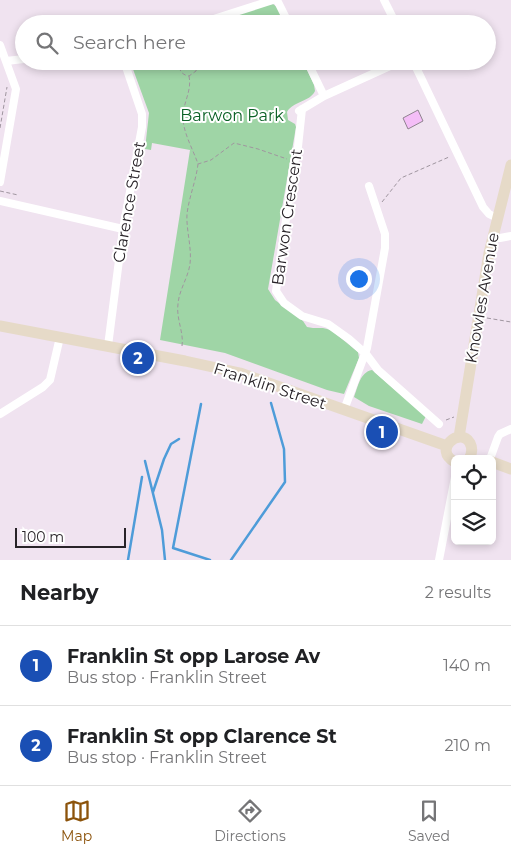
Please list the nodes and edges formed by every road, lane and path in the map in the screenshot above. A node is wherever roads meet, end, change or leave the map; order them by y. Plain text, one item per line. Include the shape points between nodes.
1 (273, 0) edge
2 (277, 0) edge
3 (384, 0) edge
4 (226, 15) edge
5 (284, 15) edge
6 (392, 15) edge
7 (0, 45) edge
8 (15, 60) edge
9 (6, 61) junction
10 (127, 70) edge
11 (180, 70) edge
12 (196, 70) edge
13 (311, 70) edge
14 (381, 70) edge
15 (418, 70) edge
16 (189, 76) junction
17 (7, 86) dead end
18 (324, 96) junction
19 (0, 128) edge
20 (457, 154) junction
21 (294, 162) junction
22 (198, 164) junction
23 (511, 165) edge
24 (0, 182) edge
25 (369, 186) dead end
26 (0, 191) edge
27 (18, 195) dead end
28 (0, 201) edge
29 (376, 208) junction
30 (497, 218) junction
31 (123, 229) junction
32 (511, 236) edge
33 (492, 238) junction
34 (478, 316) junction
35 (511, 322) edge
36 (0, 326) edge
37 (60, 337) junction
38 (108, 346) junction
39 (182, 346) dead end
40 (366, 354) junction
41 (344, 410) junction
42 (0, 414) edge
43 (462, 418) junction
44 (439, 424) joint
45 (511, 430) edge
46 (459, 437) junction
47 (447, 446) junction
48 (471, 455) edge
49 (491, 455) edge
50 (451, 459) edge
51 (496, 463) edge
52 (511, 469) edge
53 (451, 494) edge
54 (439, 560) edge

1 - 4 street
2 - 5 street
3 - 6 street
7 - 9 street
8 - 9 street
9 - 24 street via 16,89
10 - 31 street, Clarence Street via 142,114 142,127
11 - 16 path
12 - 16 path
13 - 18 street
14 - 18 street, Barwon Crescent
15 - 20 street, Knowles Avenue
16 - 22 path via 183,120
17 - 19 path
18 - 21 street, Barwon Crescent via 299,111
20 - 29 path via 401,178
20 - 30 street, Knowles Avenue via 485,211
21 - 22 path via 234,143 211,160
21 - 40 street, Barwon Crescent via 276,291 284,303 302,316 328,324
22 - 39 path via 188,212 190,266 178,304
23 - 30 street
25 - 29 street
26 - 27 path
28 - 31 street
29 - 40 street via 385,234 385,248
30 - 33 street, Knowles Avenue
31 - 38 street, Clarence Street
32 - 33 street
33 - 34 street, Knowles Avenue
34 - 35 path
34 - 43 street, Knowles Avenue
36 - 37 street, Franklin Street
37 - 38 street, Franklin Street
37 - 42 street via 50,380
38 - 41 street, Franklin Street via 240,373
40 - 41 street
40 - 44 street, Barwon Crescent via 378,370
41 - 47 street, Franklin Street
43 - 44 path via 452,416
43 - 46 street, Knowles Avenue
45 - 49 street via 500,434
46 - 47 street via 453,438
46 - 48 street via 470,443
47 - 50 street
51 - 52 street
53 - 54 street

